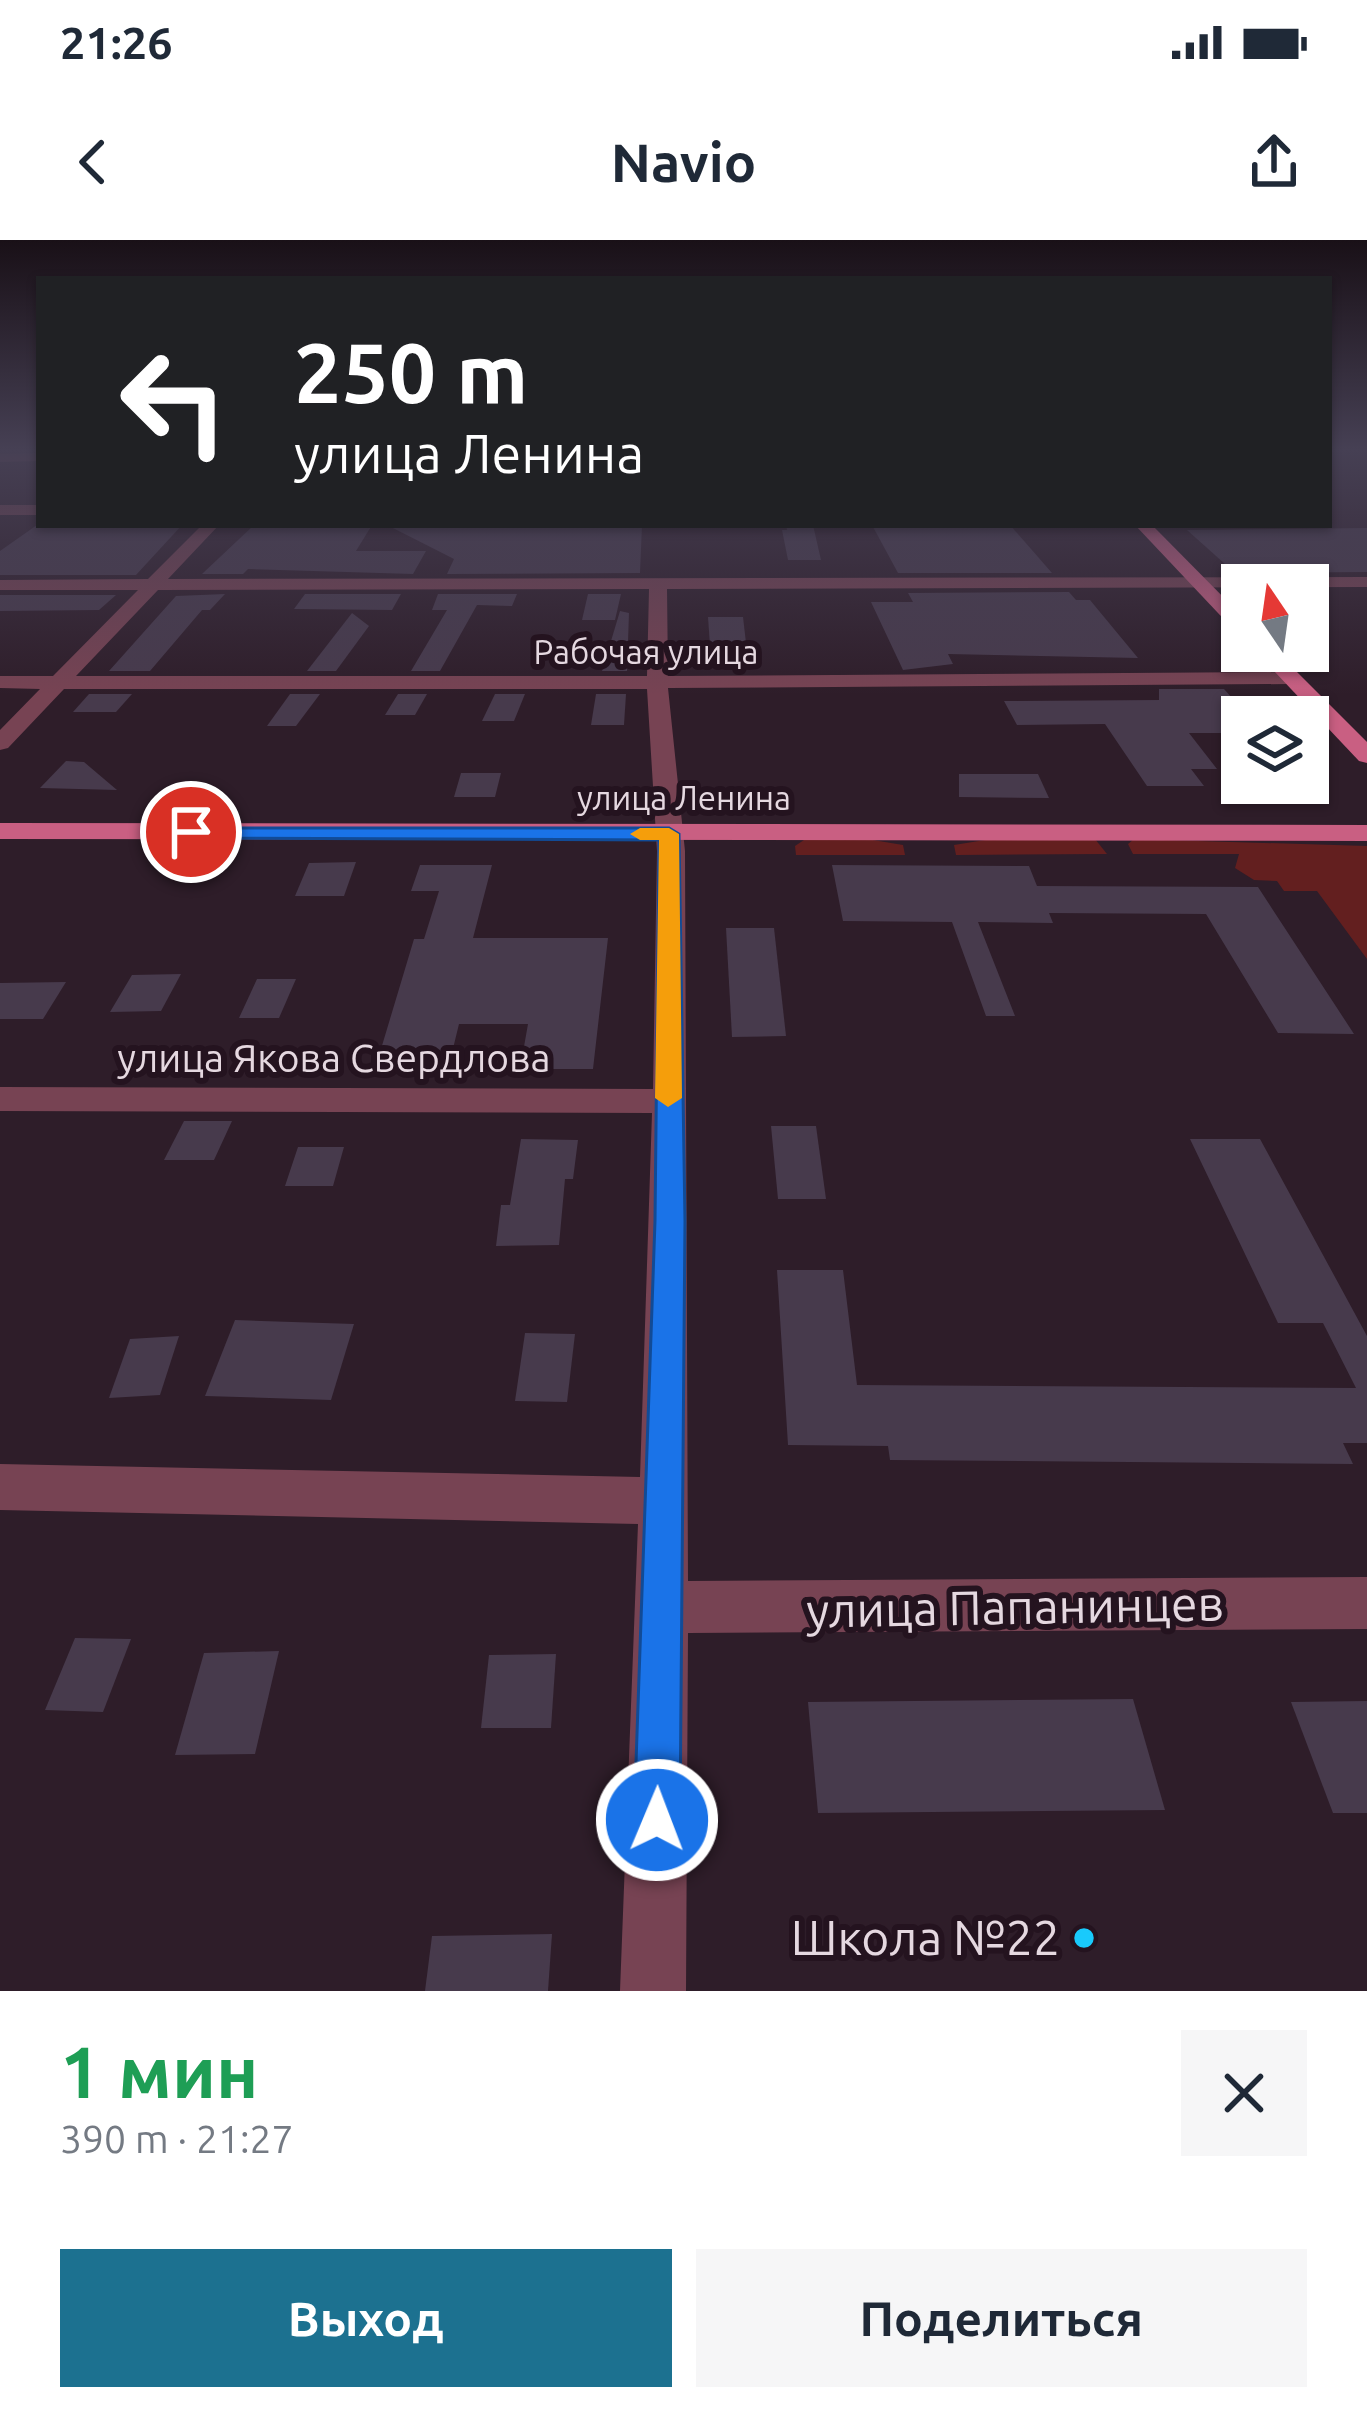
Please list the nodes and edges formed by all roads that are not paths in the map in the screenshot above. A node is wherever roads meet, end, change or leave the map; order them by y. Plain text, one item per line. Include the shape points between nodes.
1 (204, 532) edge
2 (1150, 532) edge
3 (1367, 582) edge
4 (1201, 584) junction
5 (0, 585) edge
6 (150, 585) junction
7 (658, 586) junction
8 (1221, 605) edge
9 (1285, 672) edge
10 (1291, 678) junction
11 (0, 682) edge
12 (54, 682) junction
13 (657, 686) junction
14 (0, 743) edge
15 (1367, 756) edge
16 (0, 831) edge
17 (1367, 833) edge
18 (669, 834) junction
19 (0, 1099) edge
20 (668, 1102) junction
21 (0, 1487) edge
22 (664, 1501) junction
23 (1367, 1603) edge
24 (662, 1607) junction
25 (652, 1991) edge

1 - 6 street
2 - 4 main road
3 - 4 street
4 - 7 street
4 - 8 main road
5 - 6 street
6 - 7 street
6 - 12 street
7 - 13 street
9 - 10 main road
10 - 13 street, Рабочая улица
10 - 15 main road
11 - 12 street, Рабочая улица
12 - 13 street, Рабочая улица
12 - 14 street
13 - 18 street
16 - 18 main road, улица Ленина
17 - 18 main road, улица Ленина
18 - 20 street
19 - 20 street, улица Якова Свердлова
20 - 22 street
21 - 22 street
22 - 24 street
23 - 24 street, улица Папанинцев
24 - 25 street

